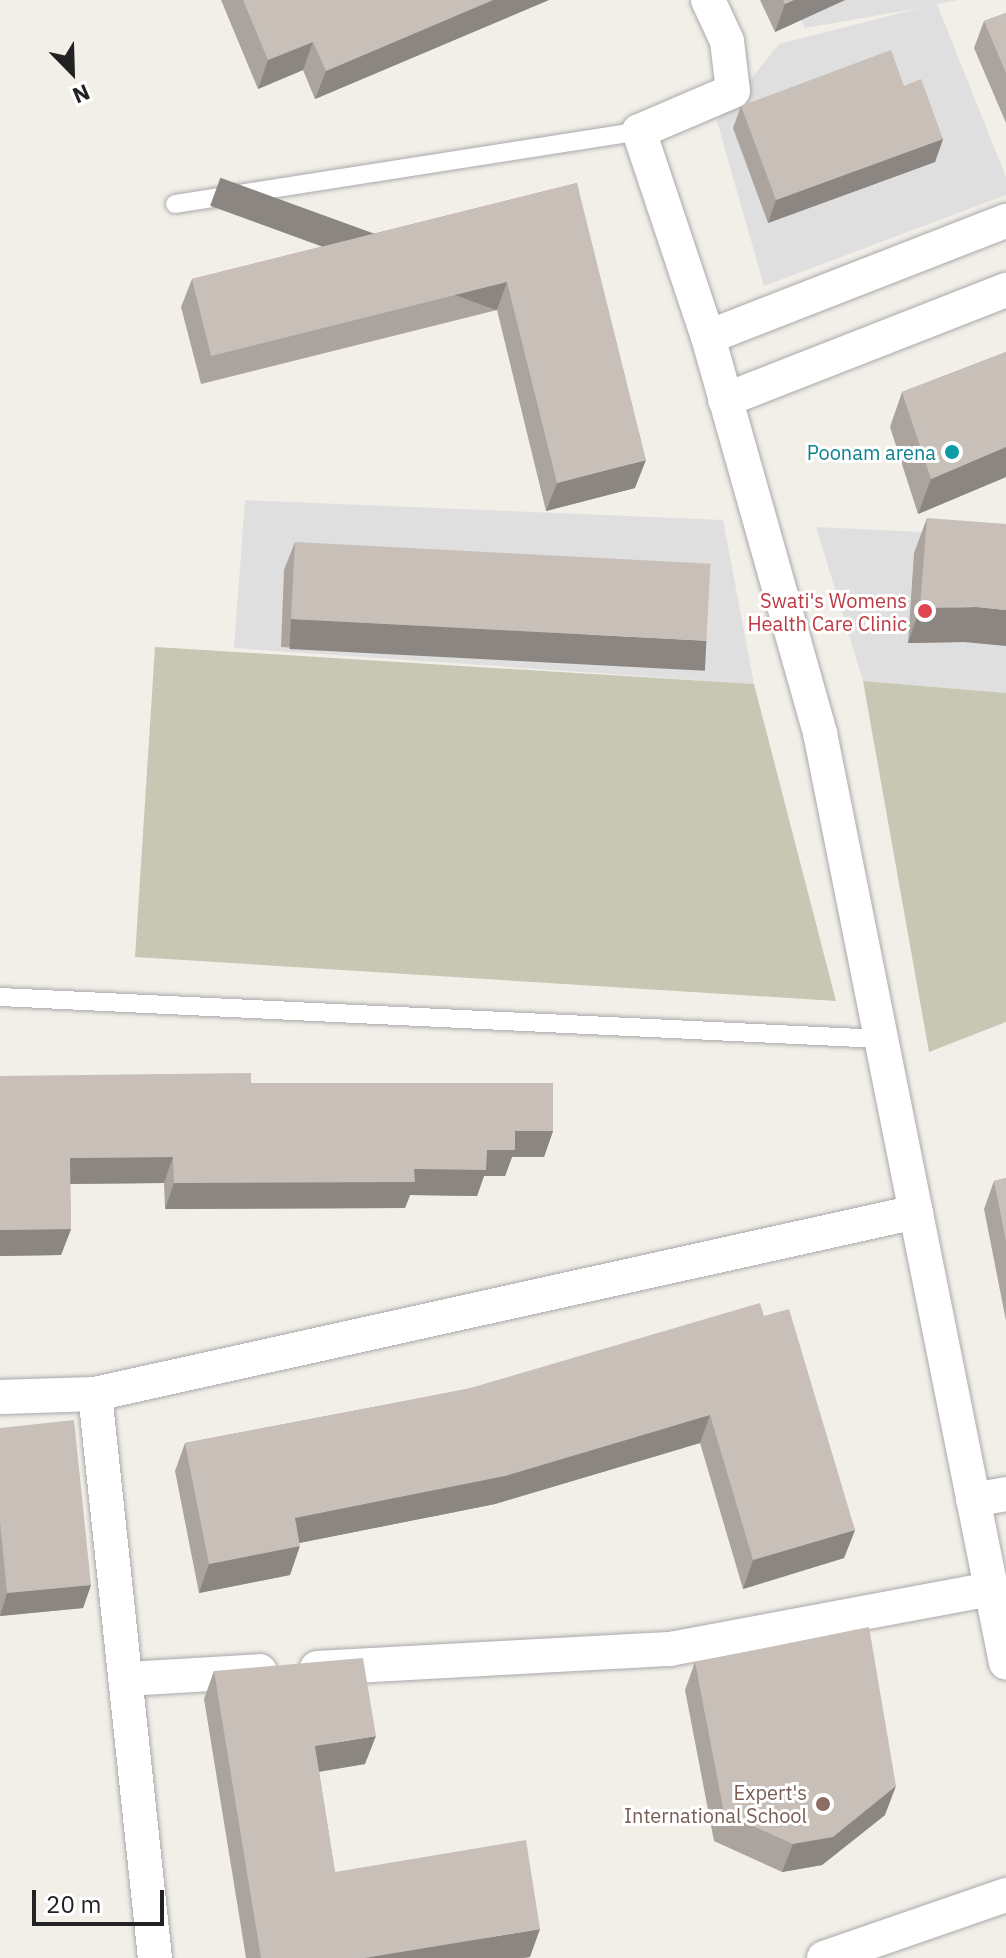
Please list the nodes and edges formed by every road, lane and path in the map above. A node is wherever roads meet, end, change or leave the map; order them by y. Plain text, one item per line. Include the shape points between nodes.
1 (708, 0) edge
2 (639, 131) junction
3 (175, 204) dead end
4 (1006, 221) edge
5 (1006, 290) edge
6 (708, 337) junction
7 (725, 400) junction
8 (0, 997) edge
9 (881, 1039) junction
10 (916, 1212) junction
11 (95, 1394) junction
12 (0, 1397) edge
13 (990, 1497) edge
14 (991, 1589) junction
15 (1006, 1663) edge
16 (127, 1679) junction
17 (1006, 1895) edge
18 (155, 1958) edge
19 (824, 1958) edge

1 - 2 street via 727,41 733,91
2 - 3 lane
2 - 6 street
4 - 6 street
5 - 7 street
6 - 7 street
7 - 9 street via 820,733
8 - 9 lane
9 - 10 street
10 - 11 street
10 - 13 street
11 - 12 street
11 - 16 street
13 - 14 street
14 - 15 street
14 - 16 street via 670,1649
16 - 18 street
17 - 19 street

